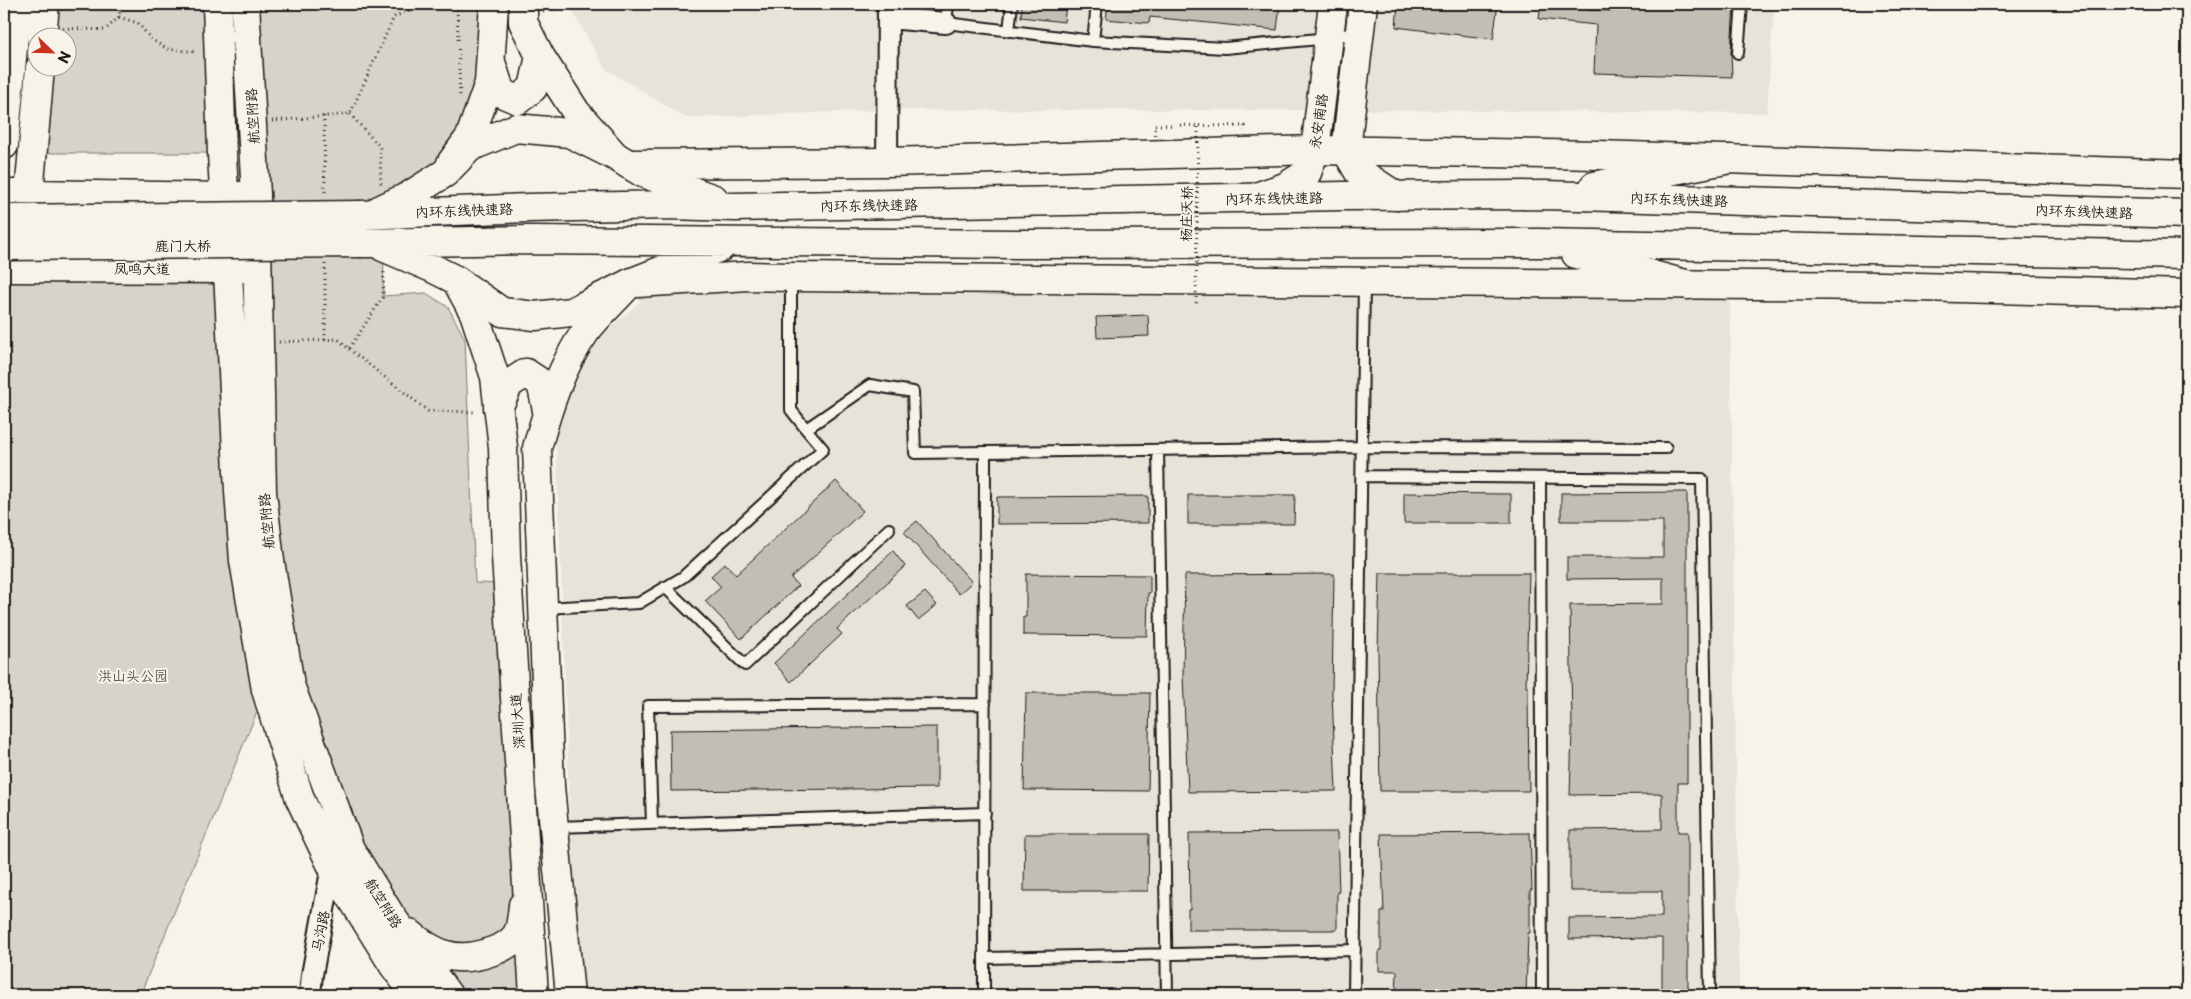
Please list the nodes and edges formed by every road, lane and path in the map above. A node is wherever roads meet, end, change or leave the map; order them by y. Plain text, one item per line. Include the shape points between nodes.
1 (17, 4) edge
2 (121, 4) edge
3 (217, 4) edge
4 (246, 4) edge
5 (423, 4) edge
6 (457, 4) edge
7 (584, 4) edge
8 (1012, 4) edge
9 (1097, 4) edge
10 (1333, 4) edge
11 (1363, 4) edge
12 (1742, 4) edge
13 (888, 11) edge
14 (494, 13) edge
15 (523, 13) edge
16 (947, 13) edge
17 (119, 17) junction
18 (44, 23) edge
19 (1009, 30) junction
20 (1359, 32) junction
21 (1329, 38) junction
22 (1093, 41) junction
23 (219, 53) junction
24 (1738, 53) dead end
25 (540, 56) junction
26 (491, 61) junction
27 (39, 78) edge
28 (460, 100) dead end
29 (5, 112) edge
30 (36, 112) junction
31 (350, 114) junction
32 (252, 122) junction
33 (1155, 125) dead end
34 (1198, 125) junction
35 (1245, 126) dead end
36 (4, 145) edge
37 (1315, 150) junction
38 (1346, 150) junction
39 (1730, 159) junction
40 (622, 160) junction
41 (887, 162) junction
42 (445, 172) junction
43 (2185, 174) edge
44 (16, 194) edge
45 (256, 195) junction
46 (1545, 195) junction
47 (1396, 196) junction
48 (225, 197) junction
49 (1250, 199) junction
50 (735, 207) junction
51 (371, 213) junction
52 (2183, 214) edge
53 (4, 219) edge
54 (732, 243) junction
55 (1539, 243) junction
56 (373, 245) junction
57 (4, 246) edge
58 (2183, 254) edge
59 (257, 267) junction
60 (15, 268) edge
61 (228, 269) junction
62 (791, 277) junction
63 (456, 280) junction
64 (1364, 282) junction
65 (630, 283) junction
66 (1688, 285) junction
67 (2182, 294) edge
68 (1196, 303) dead end
69 (259, 343) junction
70 (349, 349) junction
71 (499, 410) junction
72 (547, 410) junction
73 (806, 429) junction
74 (1362, 447) junction
75 (1666, 448) dead end
76 (1158, 450) junction
77 (985, 452) junction
78 (1362, 476) junction
79 (1540, 478) junction
80 (889, 529) dead end
81 (665, 588) junction
82 (544, 608) junction
83 (985, 704) junction
84 (984, 813) junction
85 (652, 824) junction
86 (554, 827) junction
87 (332, 866) junction
88 (528, 887) junction
89 (390, 916) junction
90 (1355, 950) junction
91 (1164, 954) junction
92 (984, 958) junction
93 (415, 994) edge
94 (310, 995) edge
95 (448, 995) edge
96 (534, 995) edge
97 (570, 995) edge
98 (984, 995) edge
99 (1166, 995) edge
100 (1354, 995) edge
101 (1542, 995) edge
102 (1710, 995) edge

1 - 29 main road
2 - 17 path
3 - 23 main road, 航空附路
4 - 32 main road, 航空附路
5 - 31 path via 394,17
6 - 28 path
7 - 15 path
8 - 19 lane
9 - 22 lane
10 - 21 main road, 永安南路
11 - 20 main road
12 - 24 lane
13 - 16 street
13 - 41 street
14 - 26 main road
15 - 25 main road
16 - 19 lane
17 - 18 path via 105,30
17 - 23 path via 138,23 150,39 167,49
19 - 22 lane
20 - 21 lane
20 - 38 main road
21 - 22 lane via 1226,48
21 - 37 main road, 永安南路
23 - 48 main road, 航空附路
25 - 26 main road via 533,88 518,100 501,93
25 - 40 main road via 576,112
26 - 42 main road via 489,83 470,137
27 - 30 main road, 凤鸣大道
29 - 30 street
29 - 36 main road
30 - 44 main road, 凤鸣大道
31 - 32 path
31 - 51 path via 380,147
32 - 45 main road, 航空附路
33 - 34 path
34 - 35 path
34 - 68 path, 杨庄天桥, bridge
37 - 38 main road
37 - 41 main road
37 - 49 main road, 永安南路 via 1307,174 1286,187
38 - 39 main road
38 - 47 main road via 1358,171
39 - 43 main road
39 - 46 main road
40 - 41 main road
40 - 42 main road via 568,133 516,128 470,147
40 - 50 main road via 643,173
42 - 51 main road via 407,197
44 - 48 main road
44 - 60 main road, 凤鸣大道
45 - 48 main road
45 - 59 main road, 航空附路
46 - 47 main road, 内环东线快速路
46 - 52 main road, 内环东线快速路
47 - 49 main road, 内环东线快速路
48 - 61 main road, 航空附路
49 - 50 main road, 内环东线快速路
50 - 51 main road, 内环东线快速路 via 669,205
51 - 53 main road, 鹿门大桥, bridge
54 - 55 main road
54 - 56 main road via 559,240
54 - 65 main road
55 - 58 main road
55 - 66 main road
56 - 57 main road, 鹿门大桥, bridge
56 - 63 main road
56 - 70 path via 383,297
59 - 61 main road, 凤鸣大道
59 - 69 main road, 航空附路
60 - 61 main road, 凤鸣大道
61 - 87 main road, 航空附路 via 244,561 264,680 300,799
62 - 64 main road
62 - 65 main road via 748,276
62 - 73 lane via 791,410
63 - 65 main road via 502,312 535,316 571,312
63 - 71 main road, 深圳大道 via 474,313 495,377
64 - 66 main road
64 - 74 lane
65 - 72 main road via 586,332 563,370
66 - 67 main road via 1882,286
69 - 70 path via 338,339
69 - 89 main road, 航空附路 via 262,492 290,685 350,849
70 - 71 path via 428,411
71 - 72 main road via 509,384 526,373 542,383
71 - 88 main road, 深圳大道
72 - 82 main road via 538,448
73 - 77 lane via 870,385 913,392 915,453
73 - 81 lane via 823,449 683,577
74 - 75 lane
74 - 76 lane
74 - 78 lane
76 - 77 lane
76 - 91 lane
77 - 83 lane
78 - 79 lane
78 - 90 lane
79 - 101 lane
79 - 102 lane via 1702,480
80 - 81 lane via 745,665
81 - 82 lane via 639,603
82 - 86 main road
83 - 84 lane
83 - 85 lane via 648,706
84 - 85 lane
84 - 92 lane
85 - 86 lane
86 - 97 main road
87 - 93 main road, 航空附路
87 - 94 street, 马沟路
88 - 89 main road via 517,935 501,949 476,958 454,958 425,946
88 - 96 main road, 深圳大道
89 - 95 main road, 航空附路
90 - 91 lane
90 - 100 lane
91 - 92 lane
91 - 99 lane
92 - 98 lane

